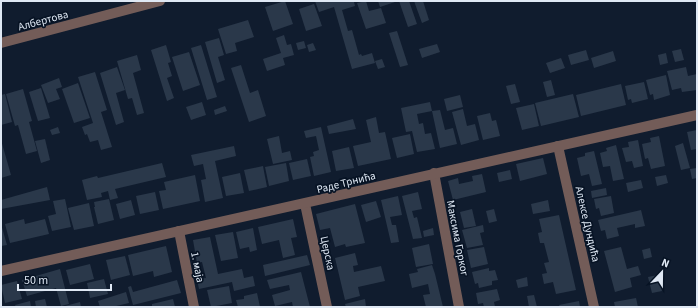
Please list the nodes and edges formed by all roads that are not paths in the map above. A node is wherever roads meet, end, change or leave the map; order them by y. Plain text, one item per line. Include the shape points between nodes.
1 (160, 1) edge
2 (1, 43) edge
3 (697, 115) edge
4 (558, 146) junction
5 (434, 173) junction
6 (305, 204) junction
7 (179, 231) junction
8 (1, 272) edge
9 (194, 307) edge
10 (327, 307) edge
11 (459, 307) edge
12 (594, 307) edge

1 - 2 street, Албертова
3 - 4 street, Раде Трнића
4 - 5 street, Раде Трнића
4 - 12 street, Алексе Дундића
5 - 6 street, Раде Трнића
5 - 11 street, Максима Горког
6 - 7 street, Раде Трнића
6 - 10 street, Церска
7 - 8 street, Раде Трнића
7 - 9 street, 1. маја

